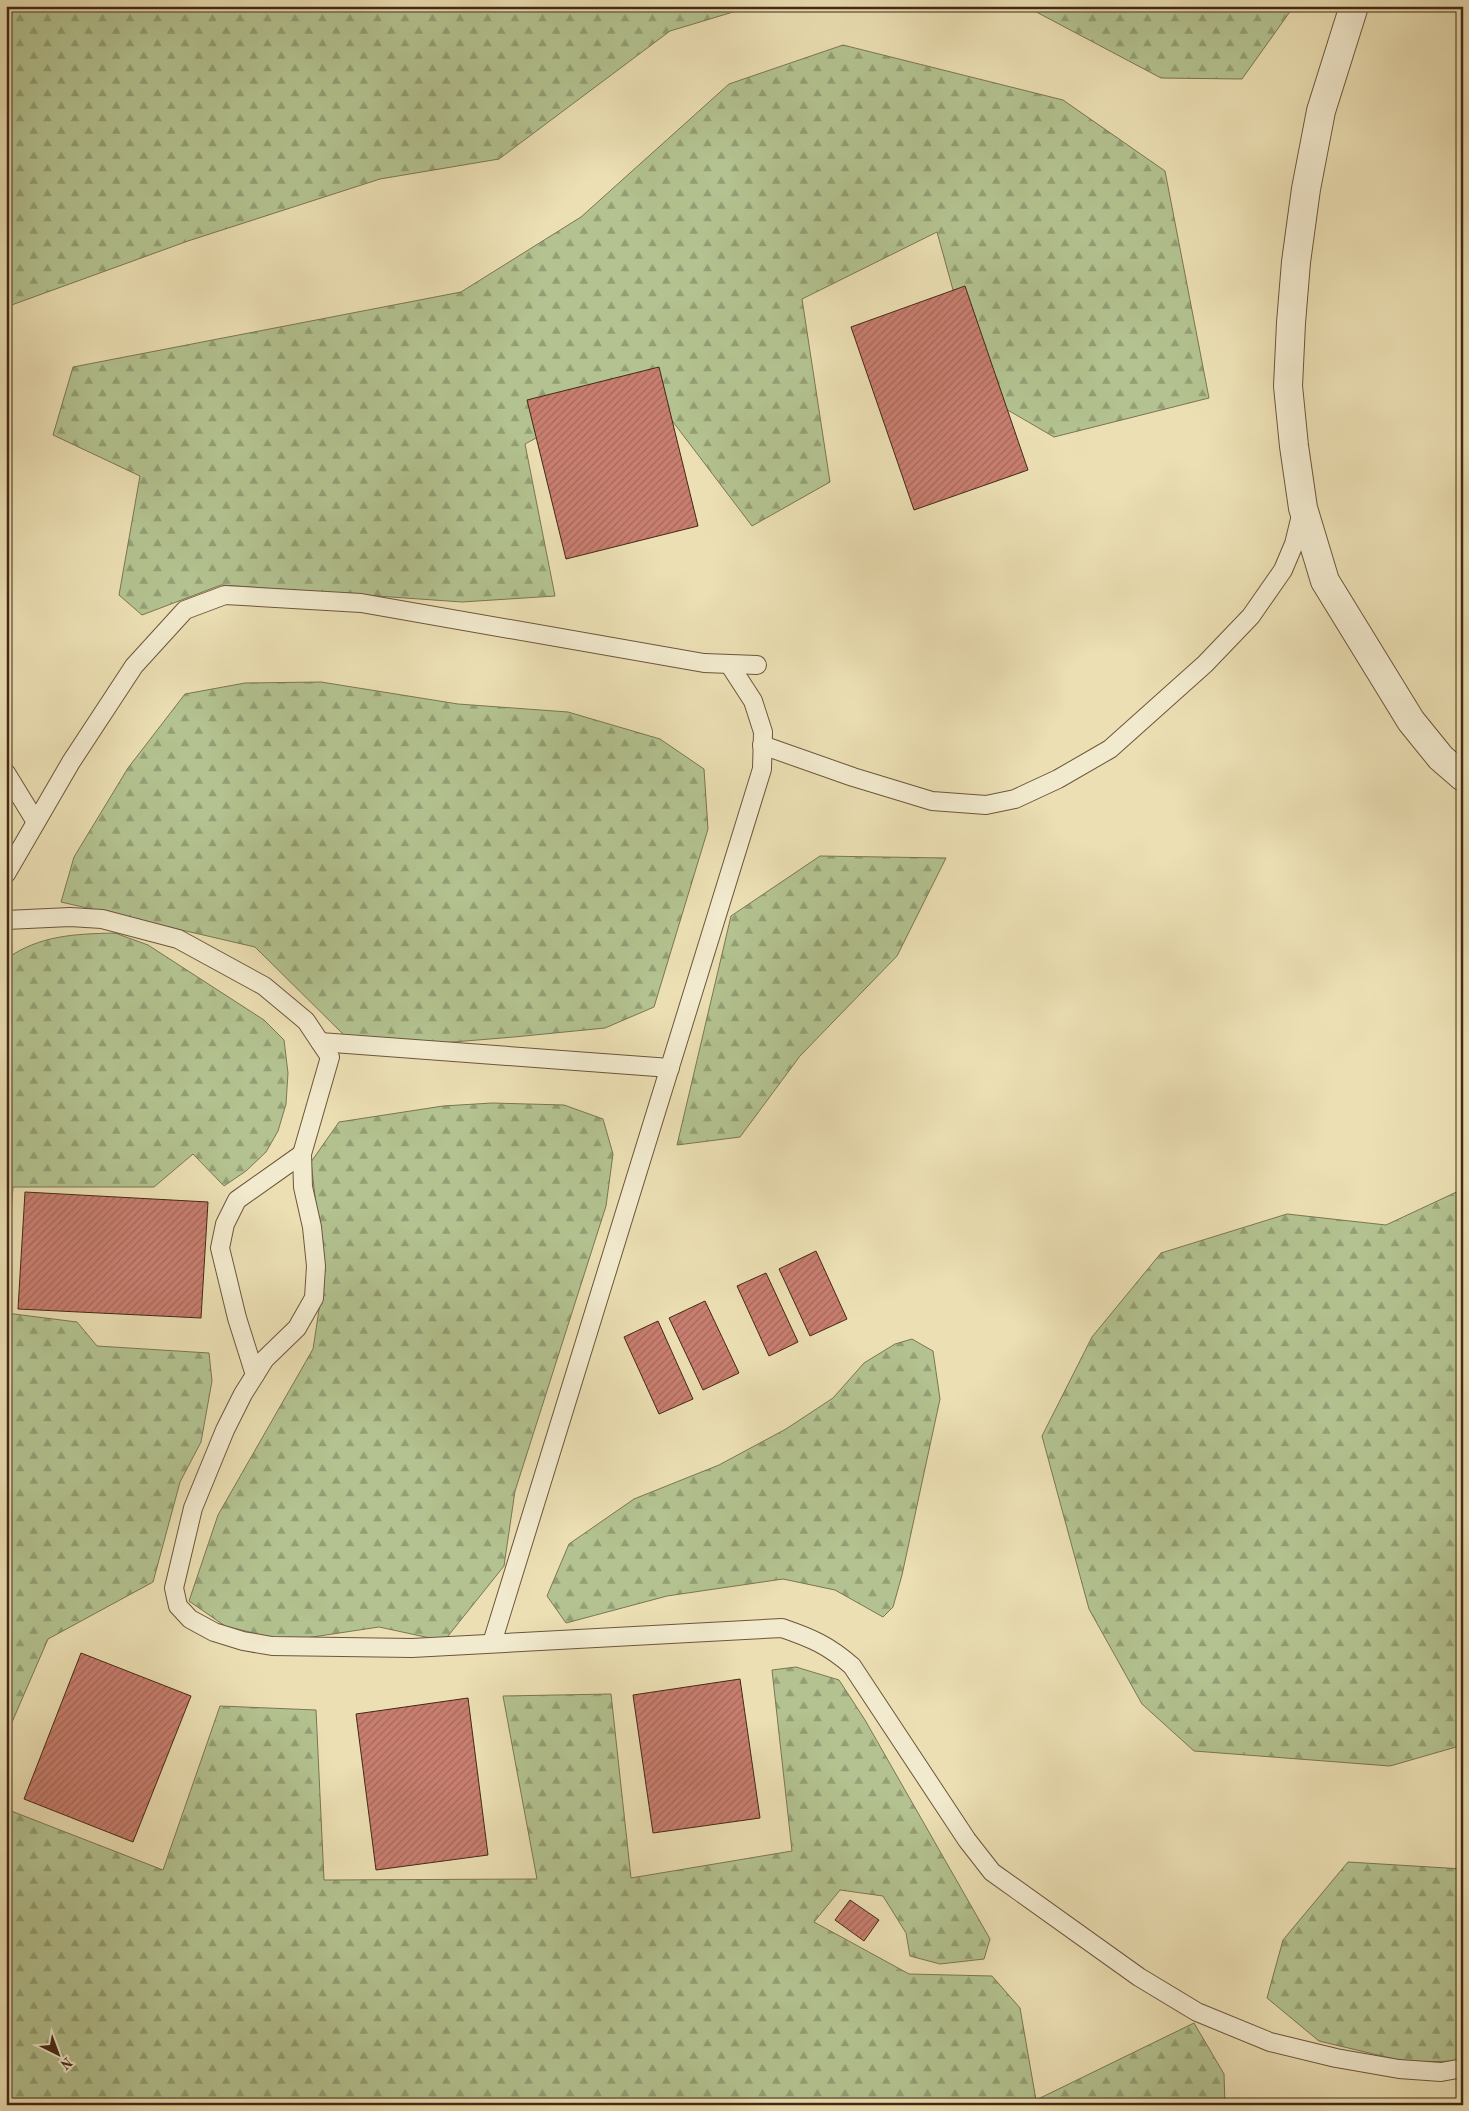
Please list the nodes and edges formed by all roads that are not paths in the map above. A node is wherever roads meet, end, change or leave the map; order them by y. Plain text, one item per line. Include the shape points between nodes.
1 (1354, 6) edge
2 (1303, 508) junction
3 (729, 664) junction
4 (758, 665) dead end
5 (762, 746) junction
6 (6, 773) edge
7 (1463, 777) edge
8 (36, 822) junction
9 (6, 874) edge
10 (6, 920) edge
11 (320, 1042) junction
12 (670, 1068) junction
13 (302, 1154) junction
14 (255, 1374) junction
15 (492, 1643) junction
16 (1463, 2068) edge

1 - 2 street via 1321,111 1296,262 1288,386
2 - 5 lane via 1283,570 1251,616 1205,664 1110,749 1015,799 986,805 932,801
2 - 7 street via 1325,581 1411,721 1441,758
3 - 4 lane
3 - 5 lane via 753,701 763,732
3 - 8 lane via 362,603 226,595 185,610 134,666
5 - 12 lane via 762,769
6 - 8 lane
8 - 9 lane
10 - 11 lane via 102,919 178,939 264,986 306,1021
11 - 12 lane
11 - 13 lane via 330,1057
12 - 15 lane
13 - 14 lane via 303,1187 316,1266 314,1298 297,1328 265,1359
13 - 14 lane via 237,1200 225,1224 220,1248
14 - 15 lane via 225,1430 193,1508 174,1588 178,1606 190,1619 214,1632 272,1646 412,1648
15 - 16 lane via 772,1628 812,1638 834,1650 852,1666 967,1840 992,1872 1139,1977 1197,2012 1270,2042 1399,2070 1441,2072

